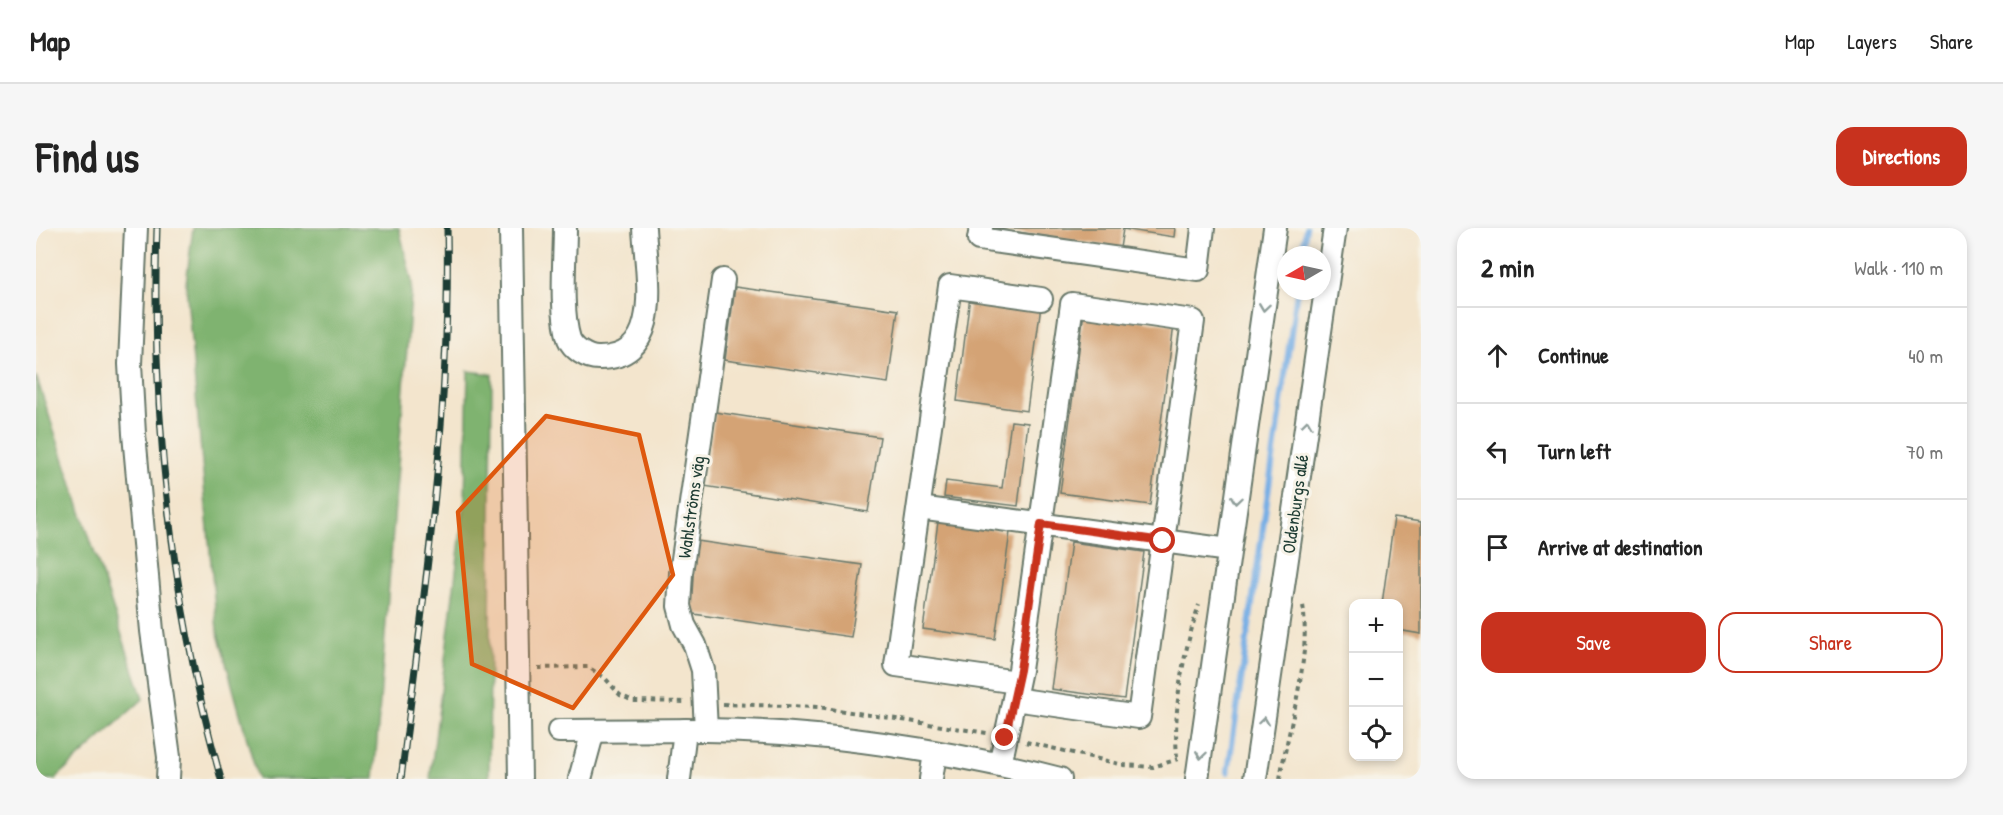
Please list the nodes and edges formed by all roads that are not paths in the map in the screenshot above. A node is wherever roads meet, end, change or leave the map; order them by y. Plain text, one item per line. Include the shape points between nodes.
1 (136, 228) edge
2 (511, 228) edge
3 (565, 228) edge
4 (644, 228) edge
5 (981, 228) edge
6 (1203, 228) edge
7 (1275, 228) edge
8 (1335, 228) edge
9 (723, 280) dead end
10 (1041, 299) dead end
11 (919, 508) junction
12 (1041, 524) junction
13 (1163, 541) junction
14 (1228, 550) junction
15 (1016, 691) junction
16 (696, 730) junction
17 (560, 731) dead end
18 (593, 731) junction
19 (935, 753) junction
20 (1000, 765) junction
21 (1048, 777) edge
22 (168, 779) edge
23 (520, 779) edge
24 (580, 779) edge
25 (680, 779) edge
26 (931, 779) edge
27 (1197, 779) edge
28 (1255, 779) edge

1 - 22 street via 130,364 134,434 152,631 170,758
2 - 23 street
3 - 4 street via 566,320 570,340 577,350 593,358 612,358 630,351 642,337 647,322
5 - 6 street via 979,239 1198,270
7 -> 14 street
28 -> 8 street, Oldenburgs allé
9 - 16 street, Wahlströms väg via 679,606 703,670
10 - 11 street via 950,286
11 - 12 street
11 - 15 street via 896,665
12 - 13 street
12 - 13 street via 1072,304 1193,321
12 - 15 street
13 - 14 street
13 - 15 street via 1139,717
14 -> 27 street
15 - 20 street
16 - 18 street
16 - 19 street via 825,738
16 - 25 street, Wahlströms väg
17 - 18 street
18 - 24 street
19 - 20 street
19 - 26 street
20 - 21 street

